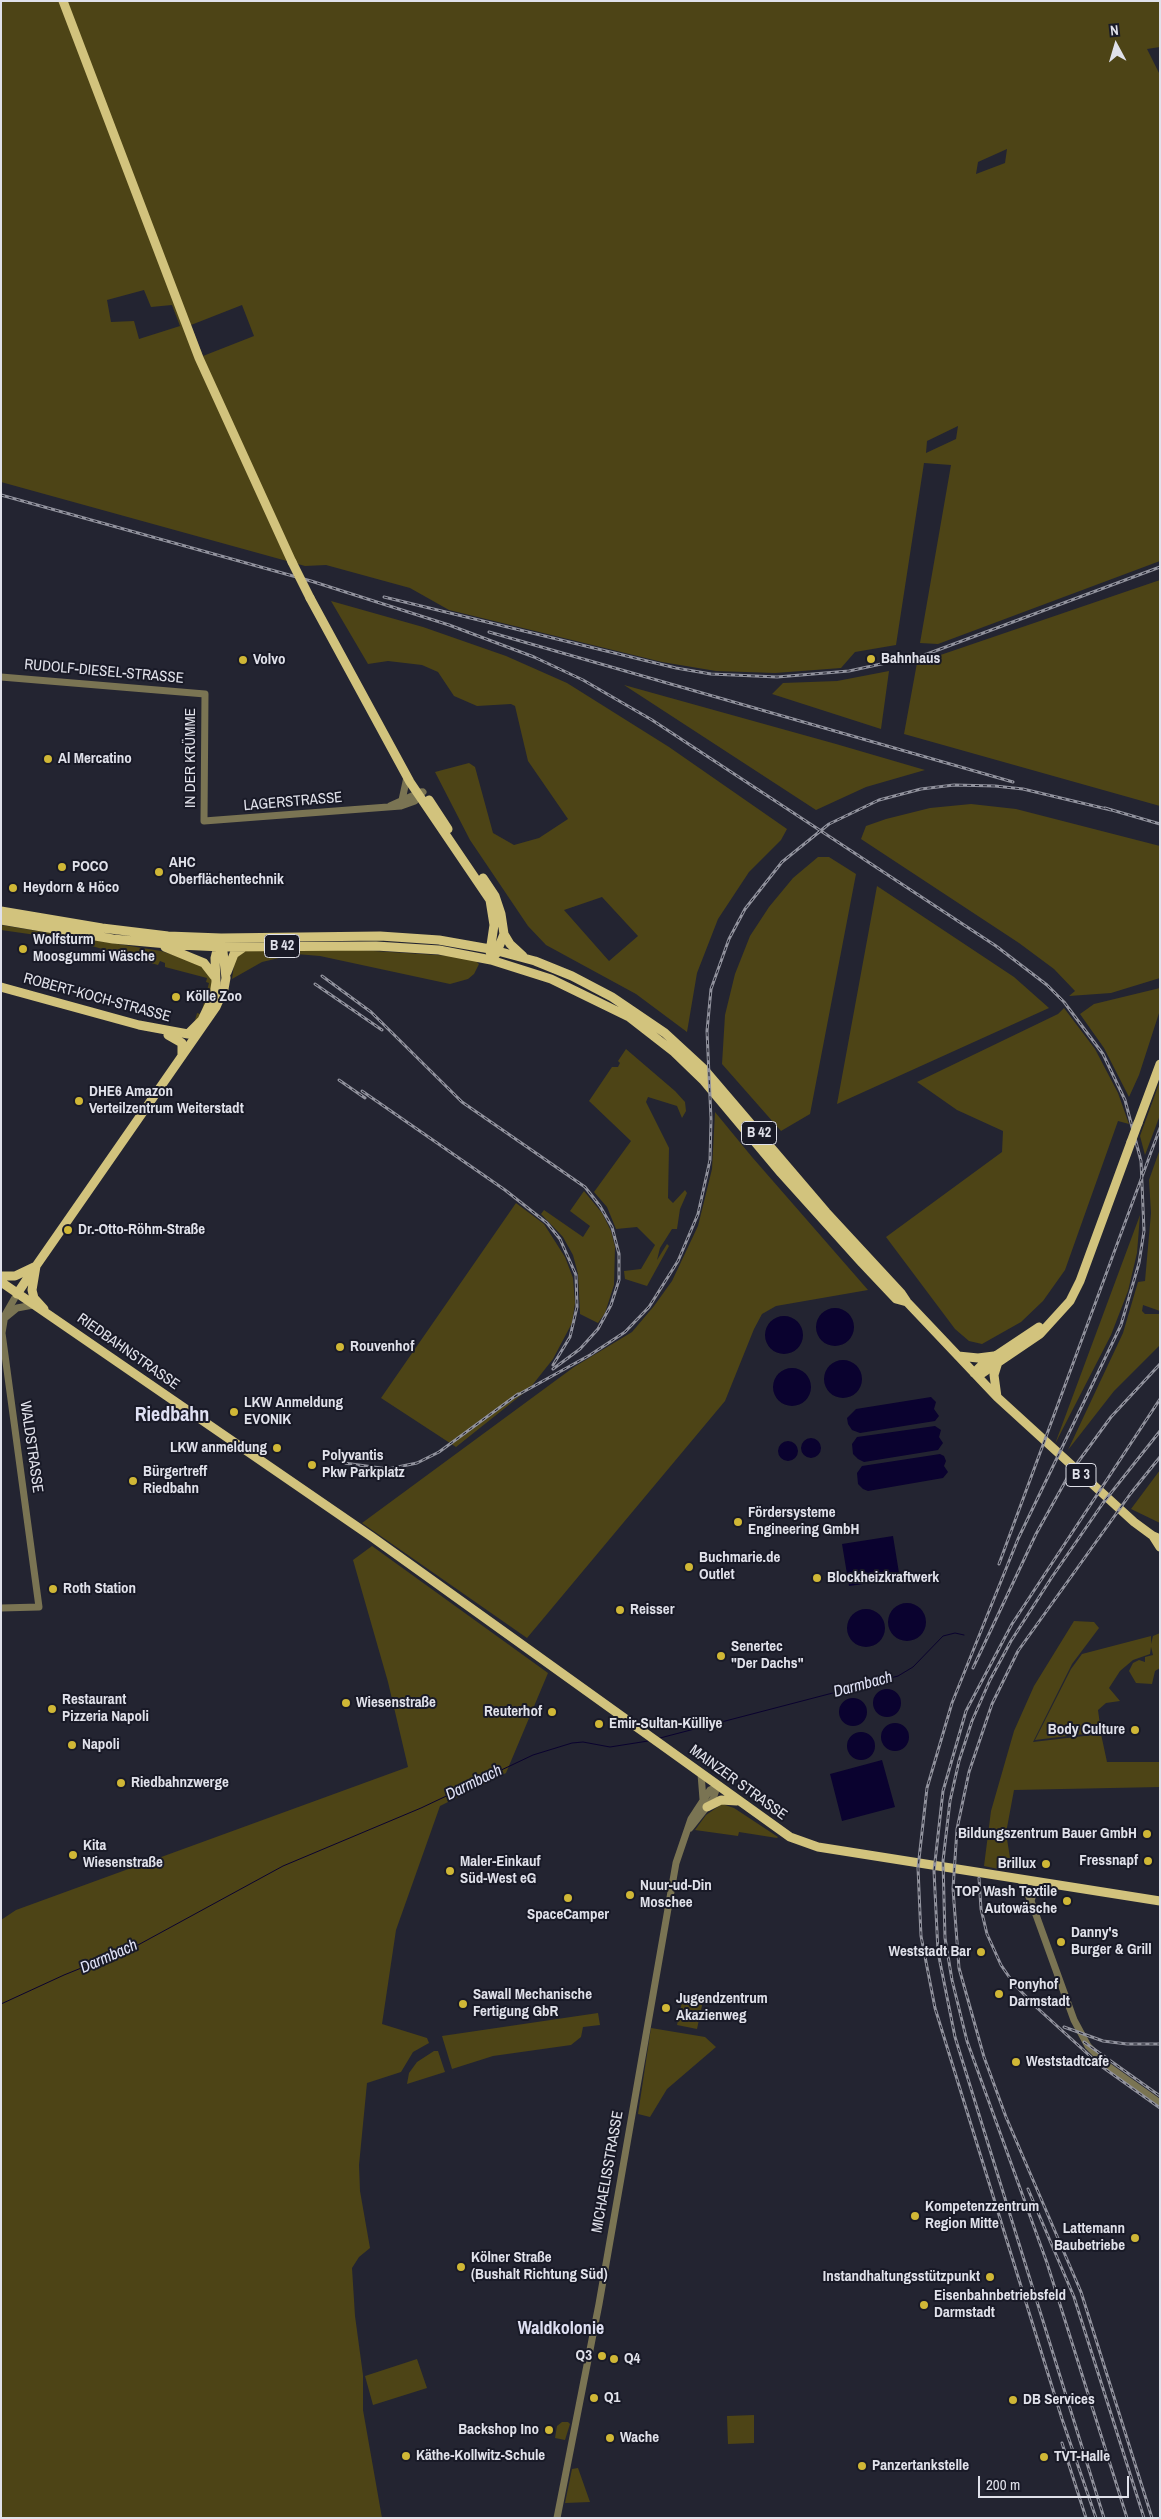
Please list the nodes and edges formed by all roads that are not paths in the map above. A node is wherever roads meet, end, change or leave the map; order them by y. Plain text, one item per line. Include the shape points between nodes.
1 (63, 1) edge
2 (1, 677) edge
3 (205, 694) joint
4 (395, 751) junction
5 (408, 777) junction
6 (420, 794) junction
7 (402, 803) junction
8 (432, 816) junction
9 (204, 822) joint
10 (1, 911) edge
11 (1, 920) edge
12 (504, 934) junction
13 (150, 943) junction
14 (221, 944) junction
15 (244, 947) junction
16 (494, 950) junction
17 (525, 958) junction
18 (491, 960) junction
19 (227, 972) junction
20 (216, 982) junction
21 (1, 987) edge
22 (139, 1025) junction
23 (182, 1056) junction
24 (1160, 1064) edge
25 (36, 1266) junction
26 (1, 1276) edge
27 (1, 1282) edge
28 (17, 1294) junction
29 (907, 1302) junction
30 (33, 1305) junction
31 (48, 1312) junction
32 (4, 1319) junction
33 (958, 1356) junction
34 (997, 1359) junction
35 (976, 1375) junction
36 (998, 1397) junction
37 (362, 1530) joint
38 (1156, 1538) edge
39 (1160, 1548) edge
40 (1, 1608) edge
41 (701, 1774) junction
42 (718, 1787) junction
43 (737, 1801) junction
44 (705, 1803) junction
45 (1020, 1879) junction
46 (1040, 1882) junction
47 (1031, 1901) junction
48 (1160, 1901) edge
49 (1160, 2103) edge
50 (557, 2518) edge

1 - 4 main road, bridge via 199,358 292,562
2 - 3 street, RUDOLF-DIESEL-STRASSE
3 - 9 street, IN DER KRÜMME
4 - 5 main road
4 - 6 main road
5 - 6 main road
5 - 7 street
6 - 7 street, LAGERSTRASSE via 415,801
6 - 8 main road
6 - 12 main road via 491,890 501,914
7 - 8 street via 418,804
7 - 9 street, LAGERSTRASSE via 385,808
8 - 16 main road via 490,900
10 - 14 main road, B 42
11 - 13 main road, B 42
12 - 16 main road
12 - 17 main road
13 - 14 main road, B 42
13 - 20 main road via 204,963 212,970
14 - 15 main road, B 42
14 - 16 main road, B 42 via 380,936 439,940
14 - 19 main road
14 - 20 main road via 215,958
15 - 18 main road, B 42 via 413,948
15 - 19 main road via 234,954
16 - 17 main road, B 42
16 - 18 main road
17 - 29 main road, B 42 via 565,973 612,997 683,1048
18 - 29 main road, B 42 via 533,972 574,989 610,1006 662,1040 704,1081 862,1263 896,1299
19 - 23 main road via 218,1003
20 - 22 main road, ROBERT-KOCH-STRASSE via 206,1013 194,1030 186,1034
21 - 22 main road, ROBERT-KOCH-STRASSE
22 - 23 main road via 179,1040 183,1046
23 - 25 main road
24 - 34 main road, bridge via 1084,1268 1050,1317
25 - 26 main road via 15,1276
25 - 28 main road
25 - 31 main road via 32,1293
27 - 28 main road, RIEDBAHNSTRASSE
28 - 30 main road, RIEDBAHNSTRASSE
28 - 32 street, WALDSTRASSE
29 - 33 main road, B 42
30 - 31 main road, RIEDBAHNSTRASSE
30 - 32 street via 17,1308
31 - 37 main road, RIEDBAHNSTRASSE
32 - 40 street, WALDSTRASSE via 2,1337 39,1607
33 - 34 main road
33 - 35 main road, B 42
34 - 35 main road
34 - 36 main road via 994,1375
35 - 36 main road, B 3
36 - 38 main road, B 3 via 1105,1496
37 - 41 main road, MAINZER STRASSE
38 - 39 main road, B 3
41 - 42 main road, MAINZER STRASSE
41 - 44 street
42 - 43 main road, MAINZER STRASSE
42 - 44 street, MICHAELISSTRASSE via 716,1794
43 - 44 main road
43 - 45 main road, MAINZER STRASSE via 804,1843
44 - 50 street, MICHAELISSTRASSE via 686,1832 676,1863 599,2304
45 - 46 main road, MAINZER STRASSE
45 - 47 street
46 - 47 street
46 - 48 main road, MAINZER STRASSE
47 - 49 street via 1070,2010 1088,2046 1108,2066

